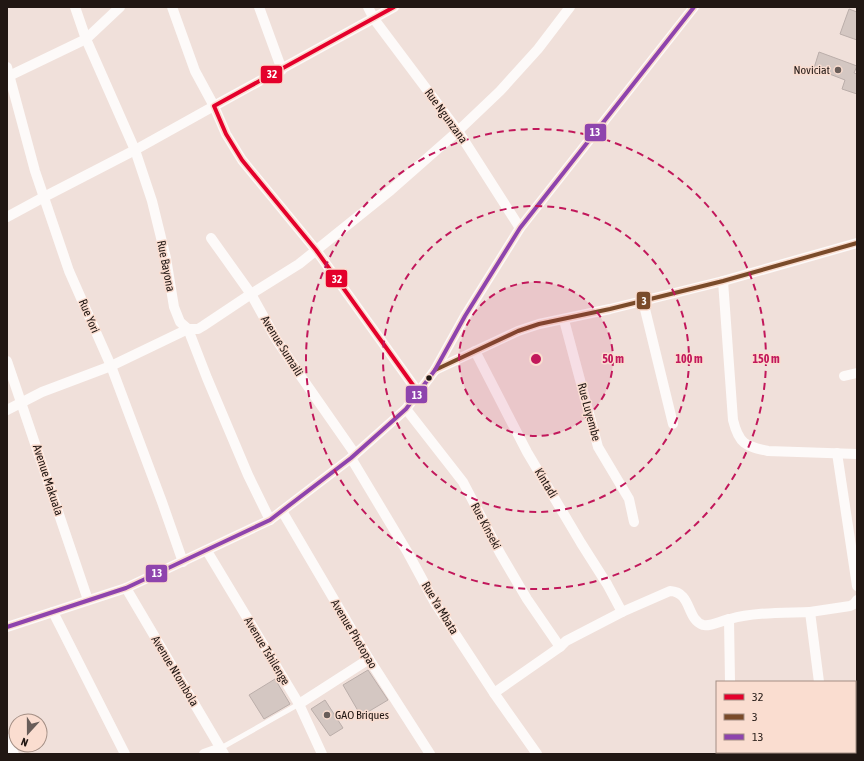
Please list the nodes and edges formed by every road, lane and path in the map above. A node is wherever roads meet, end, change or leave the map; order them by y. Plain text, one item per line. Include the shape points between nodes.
1 (75, 7) edge
2 (120, 7) edge
3 (172, 7) edge
4 (259, 7) edge
5 (368, 7) edge
6 (394, 7) edge
7 (570, 7) edge
8 (694, 7) edge
9 (374, 19) junction
10 (86, 39) junction
11 (282, 70) junction
12 (8, 74) edge
13 (214, 106) junction
14 (458, 130) junction
15 (135, 150) junction
16 (44, 197) junction
17 (7, 217) edge
18 (520, 228) junction
19 (211, 238) dead end
20 (857, 243) edge
21 (316, 250) junction
22 (723, 281) junction
23 (251, 294) junction
24 (643, 301) junction
25 (564, 320) junction
26 (188, 329) junction
27 (475, 350) junction
28 (7, 361) edge
29 (111, 366) junction
30 (436, 370) junction
31 (857, 373) edge
32 (844, 376) dead end
33 (418, 392) junction
34 (22, 402) junction
35 (406, 409) junction
36 (7, 410) edge
37 (673, 424) dead end
38 (837, 453) junction
39 (857, 454) edge
40 (353, 456) junction
41 (282, 511) junction
42 (270, 520) junction
43 (634, 522) dead end
44 (206, 550) junction
45 (182, 562) junction
46 (857, 586) edge
47 (126, 588) junction
48 (88, 600) junction
49 (857, 600) edge
50 (52, 612) junction
51 (622, 612) junction
52 (810, 612) junction
53 (730, 619) junction
54 (7, 627) edge
55 (560, 647) junction
56 (369, 659) junction
57 (730, 681) edge
58 (819, 681) edge
59 (494, 693) junction
60 (299, 704) junction
61 (7, 739) edge
62 (223, 751) edge
63 (14, 754) edge
64 (125, 754) edge
65 (204, 754) edge
66 (322, 754) edge
67 (430, 754) edge
68 (537, 754) edge

1 - 10 street, Rue Bayona
2 - 10 street
3 - 13 street via 196,71
4 - 11 street
5 - 9 street, Rue Ngunzana
6 - 9 street
7 - 14 street via 538,49
8 - 18 street
9 - 11 street
9 - 14 street, Rue Ngunzana
10 - 12 street
10 - 15 street, Rue Bayona
11 - 13 street
12 - 16 street, Rue Yori
13 - 15 street
13 - 21 street via 226,134 242,160
14 - 18 street, Rue Ngunzana
14 - 21 street via 391,190
15 - 16 street
15 - 26 street, Rue Bayona via 152,201 166,258 174,307 180,322
16 - 17 street
16 - 29 street, Rue Yori via 69,271
18 - 30 street via 465,316
19 - 23 street, Avenue Sumaili
20 - 22 street
21 - 23 street via 283,276
21 - 33 street
22 - 24 street
22 - 38 street via 733,420 737,435 745,444 756,449
23 - 26 street via 198,329
23 - 40 street, Avenue Sumaili via 276,339
24 - 25 street
24 - 37 street
25 - 27 street via 518,331
25 - 43 street, Rue Luyembe via 598,447 629,499
26 - 29 street
26 - 42 street, Rue Bayona via 248,474
27 - 30 street
27 - 51 street, Kintadi via 527,452
28 - 34 street, Avenue Makuala
29 - 34 street
29 - 45 street, Rue Yori
30 - 33 street
31 - 32 street
33 - 35 street
34 - 36 street
34 - 48 street, Avenue Makuala
35 - 40 street
35 - 55 street, Rue Kinseki via 463,482 527,599
38 - 39 street
38 - 46 street
40 - 41 street
40 - 59 street, Rue Ya Mbata via 435,604
41 - 42 street
41 - 56 street, Avenue Photopao
42 - 44 street
44 - 45 street
44 - 60 street, Avenue Tshilenge
45 - 47 street
47 - 48 street
47 - 62 street, Avenue Ntombola
48 - 50 street
49 - 52 street via 850,606
50 - 54 street
50 - 64 street
51 - 53 street via 670,591 682,596 702,625 707,626
51 - 55 street via 566,641
52 - 53 street
52 - 58 street
53 - 57 street
55 - 59 street
56 - 60 street
56 - 67 street, Avenue Photopao
59 - 68 street, Rue Ya Mbata
60 - 62 lane
60 - 66 street, Avenue Tshilenge
61 - 63 street
62 - 65 street

